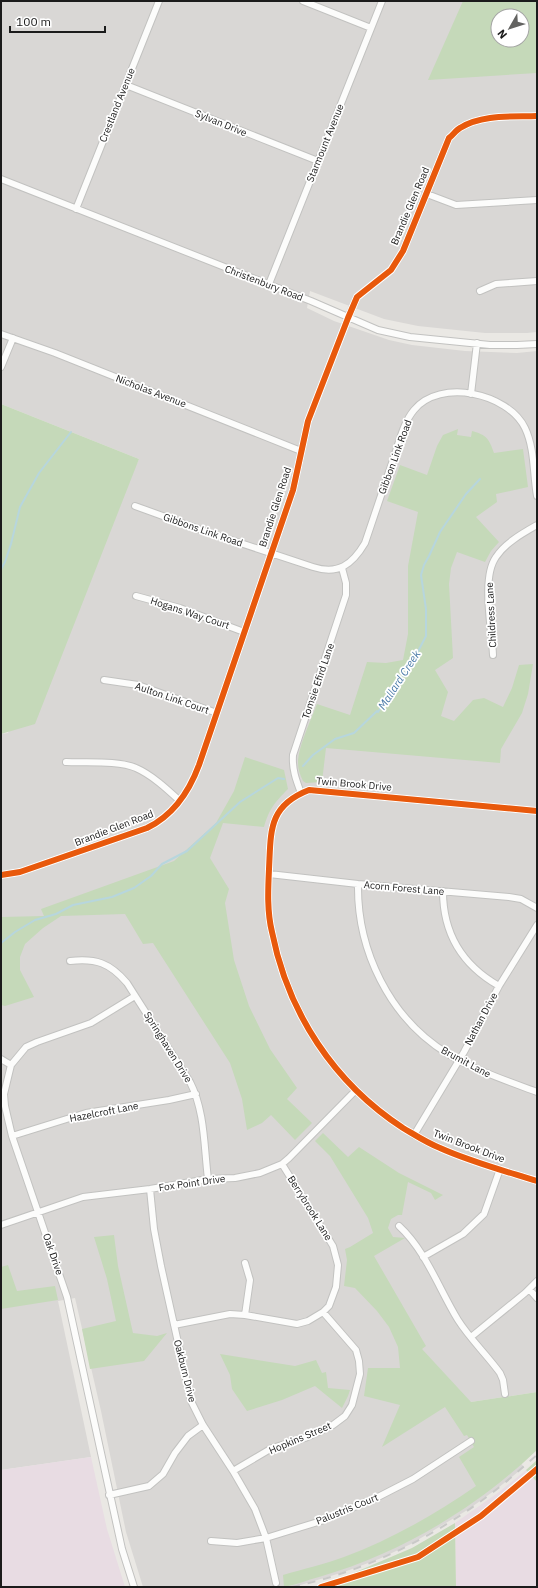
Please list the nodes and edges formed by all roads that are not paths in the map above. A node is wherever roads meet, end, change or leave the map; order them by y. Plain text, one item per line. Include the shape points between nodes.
1 (158, 1) edge
2 (304, 1) edge
3 (382, 1) edge
4 (371, 28) junction
5 (126, 85) junction
6 (537, 116) edge
7 (318, 161) junction
8 (2, 180) edge
9 (1, 187) edge
10 (427, 194) junction
11 (537, 200) edge
12 (76, 209) junction
13 (537, 282) edge
14 (269, 284) junction
15 (480, 291) dead end
16 (348, 318) junction
17 (1, 334) edge
18 (13, 338) junction
19 (477, 343) junction
20 (537, 344) edge
21 (1, 367) edge
22 (471, 394) junction
23 (301, 451) junction
24 (537, 496) edge
25 (135, 506) dead end
26 (537, 525) edge
27 (271, 553) junction
28 (342, 568) junction
29 (136, 596) dead end
30 (244, 632) junction
31 (493, 655) dead end
32 (104, 680) dead end
33 (217, 713) junction
34 (66, 762) dead end
35 (301, 793) junction
36 (180, 801) junction
37 (537, 811) edge
38 (269, 874) junction
39 (1, 875) edge
40 (358, 884) junction
41 (443, 891) junction
42 (537, 908) edge
43 (537, 925) edge
44 (70, 961) dead end
45 (499, 986) junction
46 (135, 996) junction
47 (1, 1059) edge
48 (459, 1060) junction
49 (11, 1065) junction
50 (356, 1090) junction
51 (537, 1092) edge
52 (196, 1094) junction
53 (414, 1135) junction
54 (12, 1136) junction
55 (282, 1164) junction
56 (500, 1169) junction
57 (208, 1179) junction
58 (537, 1181) edge
59 (150, 1189) junction
60 (39, 1212) junction
61 (1, 1225) edge
62 (399, 1226) dead end
63 (423, 1257) junction
64 (245, 1263) dead end
65 (537, 1281) edge
66 (529, 1289) junction
67 (537, 1298) edge
68 (323, 1312) junction
69 (245, 1315) junction
70 (174, 1325) junction
71 (471, 1337) junction
72 (505, 1394) dead end
73 (203, 1425) junction
74 (471, 1441) dead end
75 (234, 1471) junction
76 (109, 1495) junction
77 (266, 1538) junction
78 (211, 1541) dead end
79 (276, 1583) dead end
80 (134, 1587) edge

1 - 5 street, Crestland Avenue
2 - 4 street
3 - 4 street, Starmount Avenue
4 - 7 street, Starmount Avenue
5 - 7 street, Sylvan Drive
5 - 12 street, Crestland Avenue
6 - 10 street, Brandie Glen Road via 487,118 460,128 449,138
7 - 14 street, Starmount Avenue
8 - 9 street
8 - 12 street, Christenbury Road
10 - 11 street via 456,205
10 - 16 street, Brandie Glen Road via 403,251 391,270 357,297
12 - 14 street, Christenbury Road
13 - 15 street via 496,284
14 - 16 street, Christenbury Road
16 - 19 street, Christenbury Road via 391,334
16 - 23 street, Brandie Glen Road via 308,421
17 - 18 street, Nicholas Avenue
18 - 21 street
18 - 23 street, Nicholas Avenue
19 - 20 street, Christenbury Road
19 - 22 street
22 - 24 street, Gibbon Link Road via 504,405 516,415 524,427 530,443
22 - 28 street, Gibbon Link Road via 445,393 433,396 415,409 406,422 365,543 359,554
23 - 27 street, Brandie Glen Road via 293,490
25 - 27 street, Gibbons Link Road
26 - 31 street, Childress Lane via 502,549 489,571
27 - 28 street via 322,570
27 - 30 street, Brandie Glen Road
28 - 35 street, Tomsie Efird Lane via 346,595 293,755 294,776
29 - 30 street, Hogans Way Court via 180,608
30 - 33 street, Brandie Glen Road
32 - 33 street, Aulton Link Court via 138,685
33 - 36 street, Brandie Glen Road via 192,784
34 - 36 street via 136,767
35 - 37 street, Twin Brook Drive via 309,790
35 - 38 street, Twin Brook Drive via 285,803 276,815 271,838
36 - 39 street, Brandie Glen Road via 163,819 147,828 20,872
38 - 40 street, Acorn Forest Lane
38 - 50 street, Twin Brook Drive via 271,931 284,980 317,1043 339,1073
40 - 41 street, Acorn Forest Lane
40 - 48 street, Brumit Lane via 358,912 362,930 372,962 385,989 424,1035
41 - 42 street, Acorn Forest Lane via 521,899
41 - 45 street via 449,929 460,950 474,969
43 - 45 street, Nathan Drive
44 - 46 street, Springhaven Drive via 87,960 110,967 122,977
45 - 48 street, Nathan Drive
46 - 49 street, Oak Drive via 91,1023 26,1048
46 - 52 street, Springhaven Drive
47 - 49 street
48 - 51 street, Brumit Lane
48 - 53 street, Nathan Drive
49 - 54 street, Oak Drive via 4,1094
50 - 53 street, Twin Brook Drive via 387,1117
50 - 55 street, Fox Point Drive
52 - 54 street, Hazelcroft Lane via 86,1113
52 - 57 street, Springhaven Drive via 201,1114
53 - 56 street, Twin Brook Drive via 439,1148
54 - 60 street, Oak Drive
55 - 57 street, Fox Point Drive via 249,1176
55 - 68 street, Berrybrook Lane via 324,1230 337,1256 336,1287 329,1306
56 - 58 street, Twin Brook Drive
56 - 63 street via 484,1214 463,1234
57 - 59 street, Fox Point Drive
59 - 60 street, Fox Point Drive via 83,1198
59 - 70 street, Oakburn Drive via 154,1229
60 - 61 street, Fox Point Drive
60 - 76 street, Oak Drive via 67,1297
62 - 63 street
63 - 71 street via 459,1321
64 - 69 street via 250,1280
65 - 66 street
66 - 67 street
66 - 71 street
68 - 69 street via 297,1324
68 - 75 street, Hopkins Street via 356,1350 360,1374 352,1405 345,1416 333,1425 305,1438 272,1448
69 - 70 street via 230,1314
70 - 73 street, Oakburn Drive via 191,1401
71 - 72 street via 500,1373
73 - 75 street, Oakburn Drive
73 - 76 street via 188,1436 163,1474 149,1486
74 - 77 street, Palustris Court via 413,1479 378,1497 321,1521
75 - 77 street, Oakburn Drive via 255,1509
76 - 80 street, Oak Drive
77 - 78 street, Palustris Court via 237,1543
77 - 79 street, Oakburn Drive

